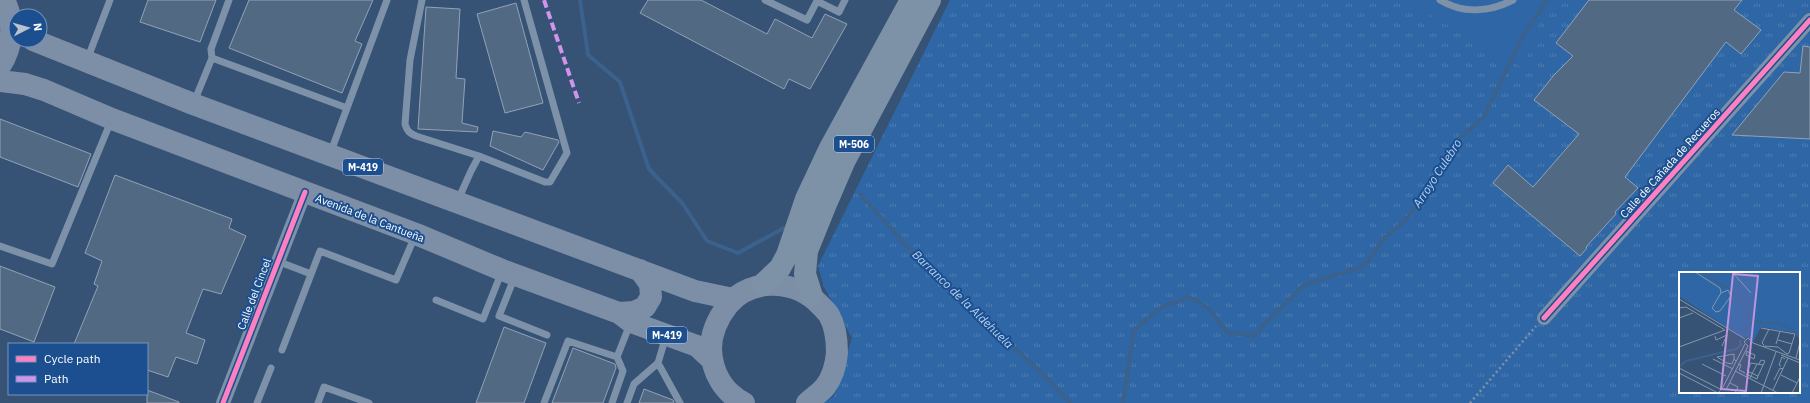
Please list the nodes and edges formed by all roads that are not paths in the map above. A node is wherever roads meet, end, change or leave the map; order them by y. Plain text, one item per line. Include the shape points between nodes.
1 (110, 0) edge
2 (230, 0) edge
3 (387, 0) edge
4 (422, 0) edge
5 (524, 0) edge
6 (765, 0) edge
7 (845, 0) edge
8 (898, 0) edge
9 (911, 0) edge
10 (930, 0) edge
11 (1440, 0) edge
12 (1513, 0) edge
13 (1810, 20) edge
14 (1806, 32) edge
15 (48, 46) edge
16 (9, 48) edge
17 (212, 58) junction
18 (87, 61) junction
19 (0, 66) edge
20 (0, 81) edge
21 (858, 96) junction
22 (193, 104) junction
23 (347, 108) junction
24 (112, 119) junction
25 (329, 155) junction
26 (480, 156) junction
27 (305, 192) junction
28 (458, 202) junction
29 (416, 234) junction
30 (0, 246) edge
31 (277, 262) junction
32 (640, 270) junction
33 (509, 273) junction
34 (311, 274) junction
35 (762, 285) junction
36 (812, 296) junction
37 (733, 299) junction
38 (436, 300) dead end
39 (625, 317) junction
40 (1544, 318) road end
41 (666, 334) junction
42 (547, 335) dead end
43 (282, 350) dead end
44 (617, 358) junction
45 (712, 360) junction
46 (658, 363) junction
47 (271, 368) dead end
48 (738, 401) edge
49 (223, 403) edge
50 (257, 403) edge
51 (318, 403) edge
52 (369, 403) edge
53 (544, 403) edge
54 (612, 403) edge
55 (627, 403) edge
56 (680, 403) edge
57 (807, 403) edge

1 - 18 lane
2 - 17 lane via 211,49
3 - 23 lane
4 - 26 lane via 410,60 406,129 416,136
5 - 26 lane via 567,153 550,182
6 - 7 lane via 806,20 817,2 838,12
8 - 21 highway via 865,66
9 - 21 highway, M-506
10 - 36 highway, M-506 via 845,160 807,251 805,274
11 - 12 lane via 1460,9 1480,10
13 - 14 street, Calle de Cañada de Recueros
14 - 40 street, Calle de Cañada de Recueros
15 - 18 main road, M-419
16 - 19 main road via 7,57
17 - 22 lane
17 - 23 lane
18 - 22 main road, M-419
20 - 24 main road, Avenida de la Cantueña / M-419 via 38,88
21 - 35 highway, M-506 via 806,199 787,255 780,268
22 - 25 main road, M-419
23 - 25 lane
24 - 27 main road, Avenida de la Cantueña / M-419
24 - 30 lane via 52,264
25 - 28 main road, M-419
26 - 28 lane via 470,171
27 - 29 main road, Avenida de la Cantueña / M-419
27 - 31 street, Calle del Cincel
28 - 32 main road, M-419
29 - 33 main road, Avenida de la Cantueña / M-419
29 - 34 lane via 396,280 320,251
31 - 34 lane
31 - 49 street, Calle del Cincel
32 - 37 main road, M-419 via 695,291
32 - 39 main road via 650,284 651,297 645,307
33 - 38 lane via 483,319
33 - 39 main road, Avenida de la Cantueña / M-419
33 - 42 lane via 500,316
34 - 43 lane
35 - 36 main road, M-506 via 788,285
35 - 37 main road, M-506 via 747,290
36 - 57 main road, M-506 via 829,315 838,338 836,364 825,387
37 - 45 main road, M-506 via 719,316 711,337
39 - 41 main road, Avenida de la Cantueña / M-419
39 - 44 lane
41 - 45 main road, Avenida de la Cantueña / M-419 via 697,346
41 - 46 lane
44 - 53 lane via 568,341
44 - 54 lane via 623,371
45 - 48 main road, M-506 via 720,381
46 - 55 lane via 634,384
46 - 56 lane
47 - 50 lane
51 - 52 lane via 324,387

